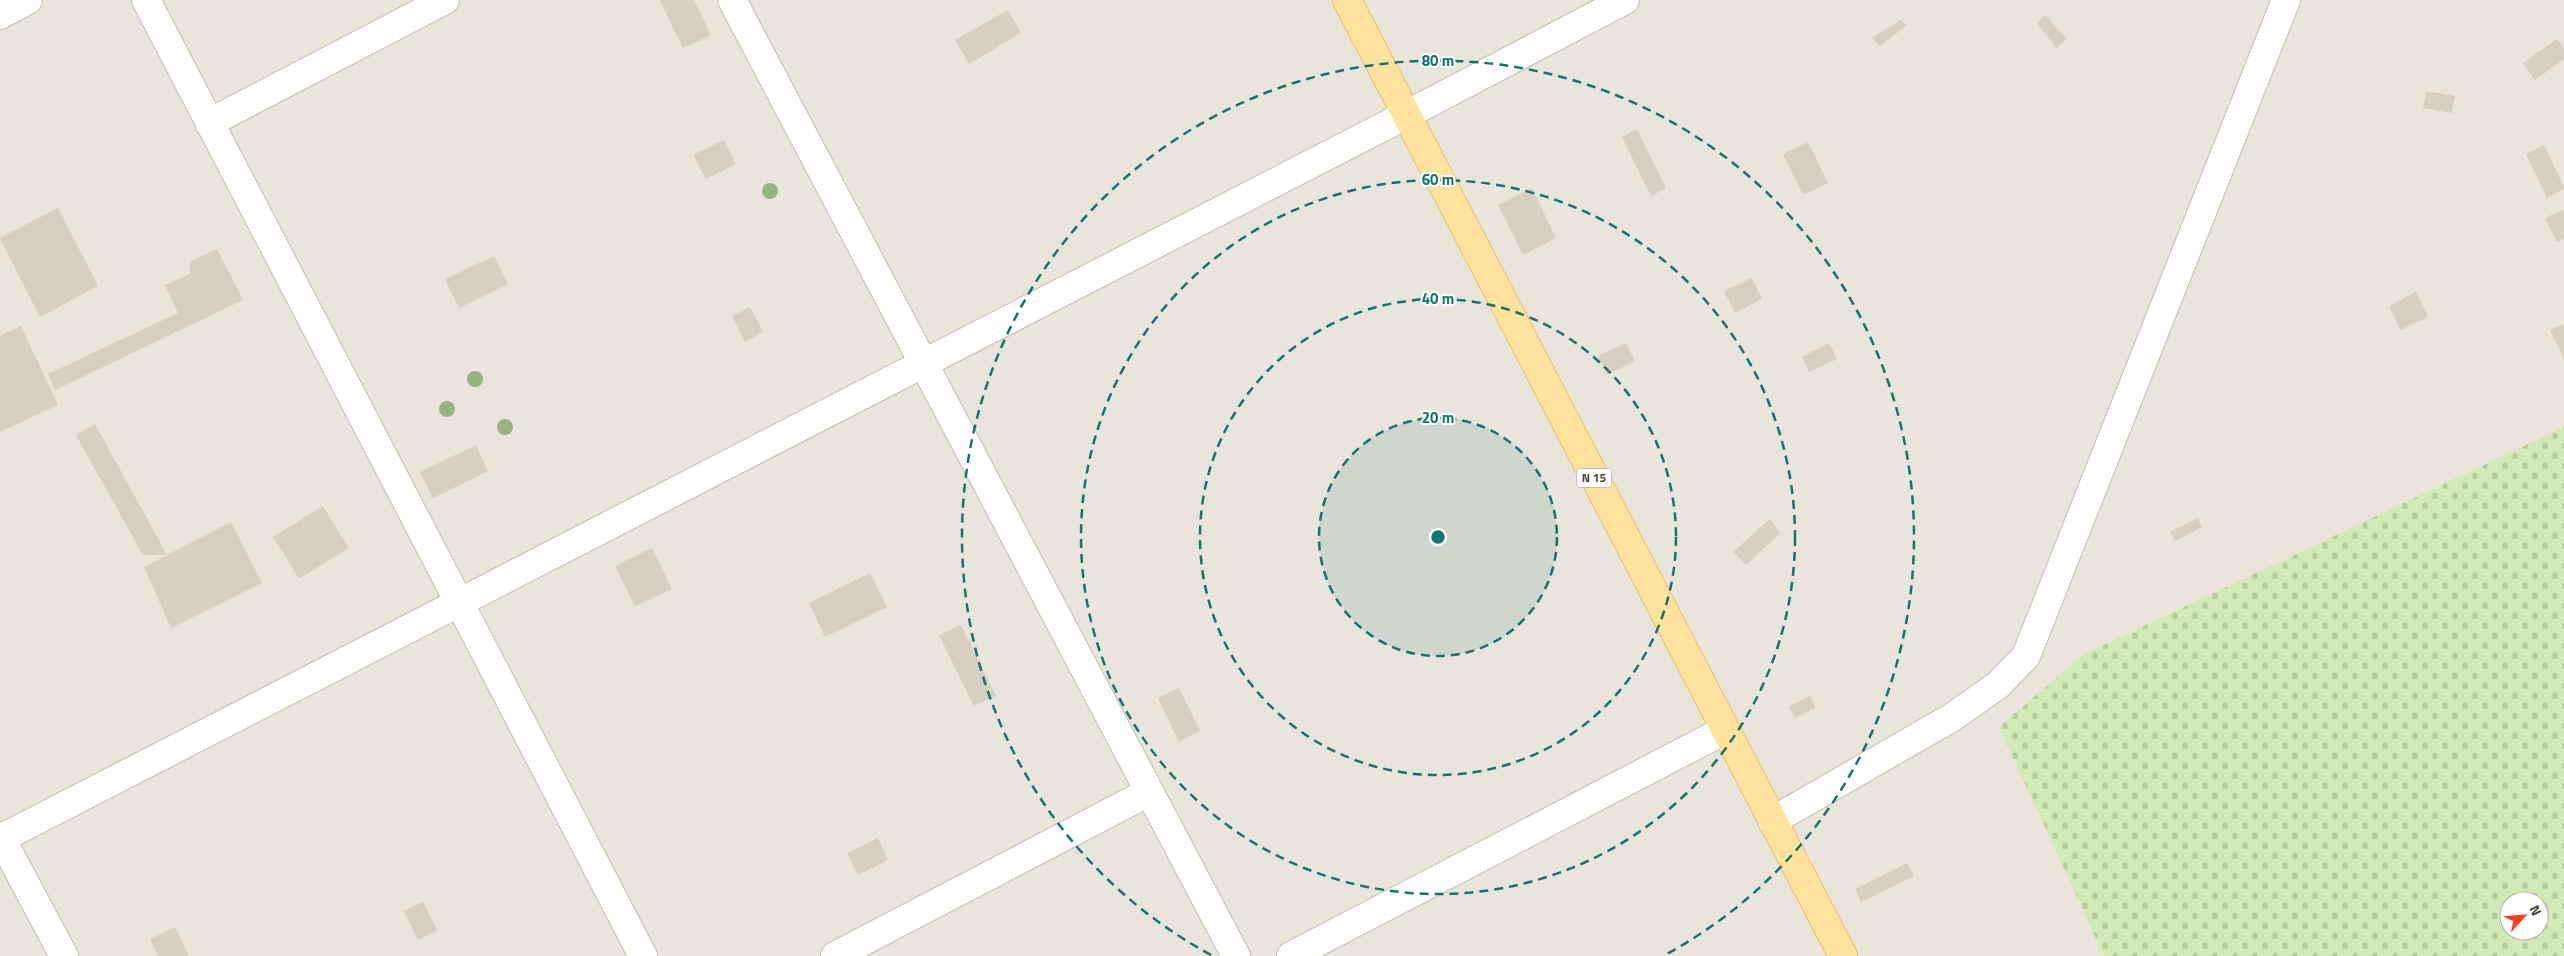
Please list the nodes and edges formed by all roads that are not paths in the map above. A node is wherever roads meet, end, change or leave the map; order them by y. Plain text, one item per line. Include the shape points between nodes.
1 (28, 0) edge
2 (146, 0) edge
3 (445, 0) edge
4 (732, 0) edge
5 (1346, 0) edge
6 (1625, 0) edge
7 (2286, 0) edge
8 (0, 15) edge
9 (1406, 115) junction
10 (210, 123) junction
11 (924, 364) junction
12 (459, 602) junction
13 (1725, 730) junction
14 (1150, 792) junction
15 (1772, 821) junction
16 (0, 838) edge
17 (64, 956) edge
18 (643, 956) edge
19 (835, 956) edge
20 (1236, 956) edge
21 (1291, 956) edge
22 (1843, 956) edge

1 - 8 street
2 - 10 street
3 - 10 street
4 - 11 street
5 - 9 main road, N 15
6 - 9 street
7 - 15 street via 2026,656 1998,685 1951,718
9 - 11 street
9 - 13 main road, N 15
10 - 12 street
11 - 12 street
11 - 14 street
12 - 16 street
12 - 18 street
13 - 15 main road, N 15
13 - 21 street
14 - 19 street
14 - 20 street
15 - 22 main road, N 15
16 - 17 street

